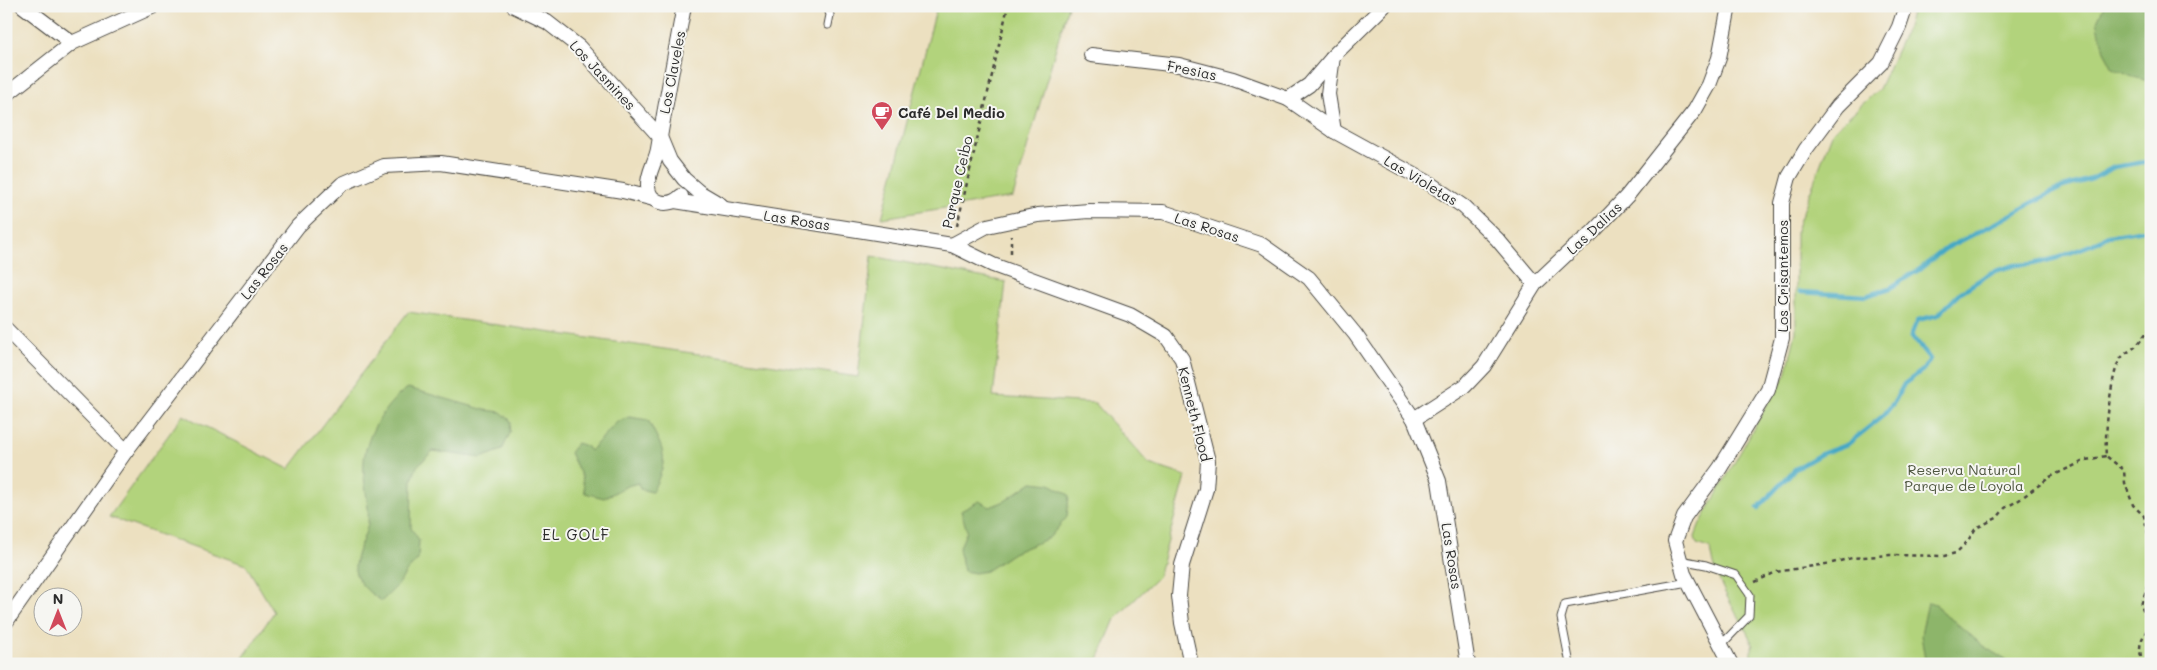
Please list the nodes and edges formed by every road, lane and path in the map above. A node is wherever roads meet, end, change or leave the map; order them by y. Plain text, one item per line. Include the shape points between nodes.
1 (23, 6) edge
2 (154, 6) edge
3 (514, 6) edge
4 (684, 6) edge
5 (827, 6) edge
6 (1008, 6) edge
7 (1729, 6) edge
8 (1906, 6) edge
9 (1380, 7) edge
10 (828, 25) dead end
11 (72, 43) junction
12 (1091, 55) dead end
13 (1334, 56) junction
14 (6, 95) edge
15 (1288, 99) junction
16 (665, 106) junction
17 (634, 108) junction
18 (1334, 130) junction
19 (660, 137) junction
20 (680, 174) junction
21 (650, 176) junction
22 (623, 191) junction
23 (654, 199) junction
24 (675, 201) junction
25 (728, 209) junction
26 (1011, 236) dead end
27 (952, 245) junction
28 (1010, 253) dead end
29 (1535, 284) junction
30 (2151, 328) edge
31 (6, 329) edge
32 (1414, 418) junction
33 (126, 451) junction
34 (2106, 456) junction
35 (2151, 546) edge
36 (1680, 560) junction
37 (2151, 576) edge
38 (1688, 582) junction
39 (1744, 588) junction
40 (6, 622) edge
41 (1721, 645) junction
42 (1191, 664) edge
43 (1468, 664) edge
44 (1570, 664) edge
45 (1731, 664) edge
46 (2143, 664) edge

1 - 11 street
2 - 11 street
3 - 17 street, Los Jasmines via 547,22 579,47
4 - 16 street, Los Claveles
5 - 10 lane via 830,15
6 - 27 path, Parque Ceibo
7 - 29 street, Las Dalias via 1719,58 1696,110 1628,196
8 - 36 street, Los Crisantemos via 1881,62 1838,106 1790,177 1782,203 1782,338 1768,390 1720,468 1684,517 1675,541
9 - 13 street
11 - 14 street
12 - 15 street, Fresias via 1179,65 1233,79
13 - 15 street via 1309,85
13 - 18 street via 1328,94
15 - 18 street, Las Violetas
16 - 17 street via 651,113
16 - 19 street, Los Claveles
17 - 19 street, Los Jasmines
18 - 29 street, Las Violetas via 1429,183 1464,207 1497,239
19 - 20 street, Los Jasmines
19 - 21 street, Los Claveles
20 - 21 street via 665,166
20 - 24 street via 684,192
20 - 25 street via 699,192
21 - 22 street
21 - 23 street via 648,189
22 - 23 street, Las Rosas
22 - 33 street, Las Rosas via 441,164 384,166 342,184 298,226
23 - 24 street via 664,204
24 - 25 street, Las Rosas
25 - 27 street, Las Rosas
26 - 28 path
27 - 32 street, Las Rosas via 987,226 1038,215 1089,211 1163,212 1262,245 1308,278 1355,334
27 - 42 street, Kenneth Flood via 993,265 1130,315 1166,336 1182,360 1208,461 1206,488 1182,566 1179,596
29 - 32 street, Las Dalias via 1484,366 1465,386
30 - 34 path via 2120,359 2105,423
31 - 33 street
32 - 43 street, Las Rosas via 1440,481
33 - 40 street, Las Rosas
34 - 35 path via 2124,470 2132,505 2144,516
34 - 39 path via 2086,460 2050,476 1996,518 1976,528 1956,553 1852,558 1776,572
36 - 38 street, Los Crisantemos
36 - 39 lane via 1736,576
37 - 46 path via 2141,605 2149,627 2139,650
38 - 41 street, Los Crisantemos
38 - 44 lane via 1565,604 1561,618
39 - 41 lane via 1750,595 1749,616
41 - 45 street, Los Crisantemos

